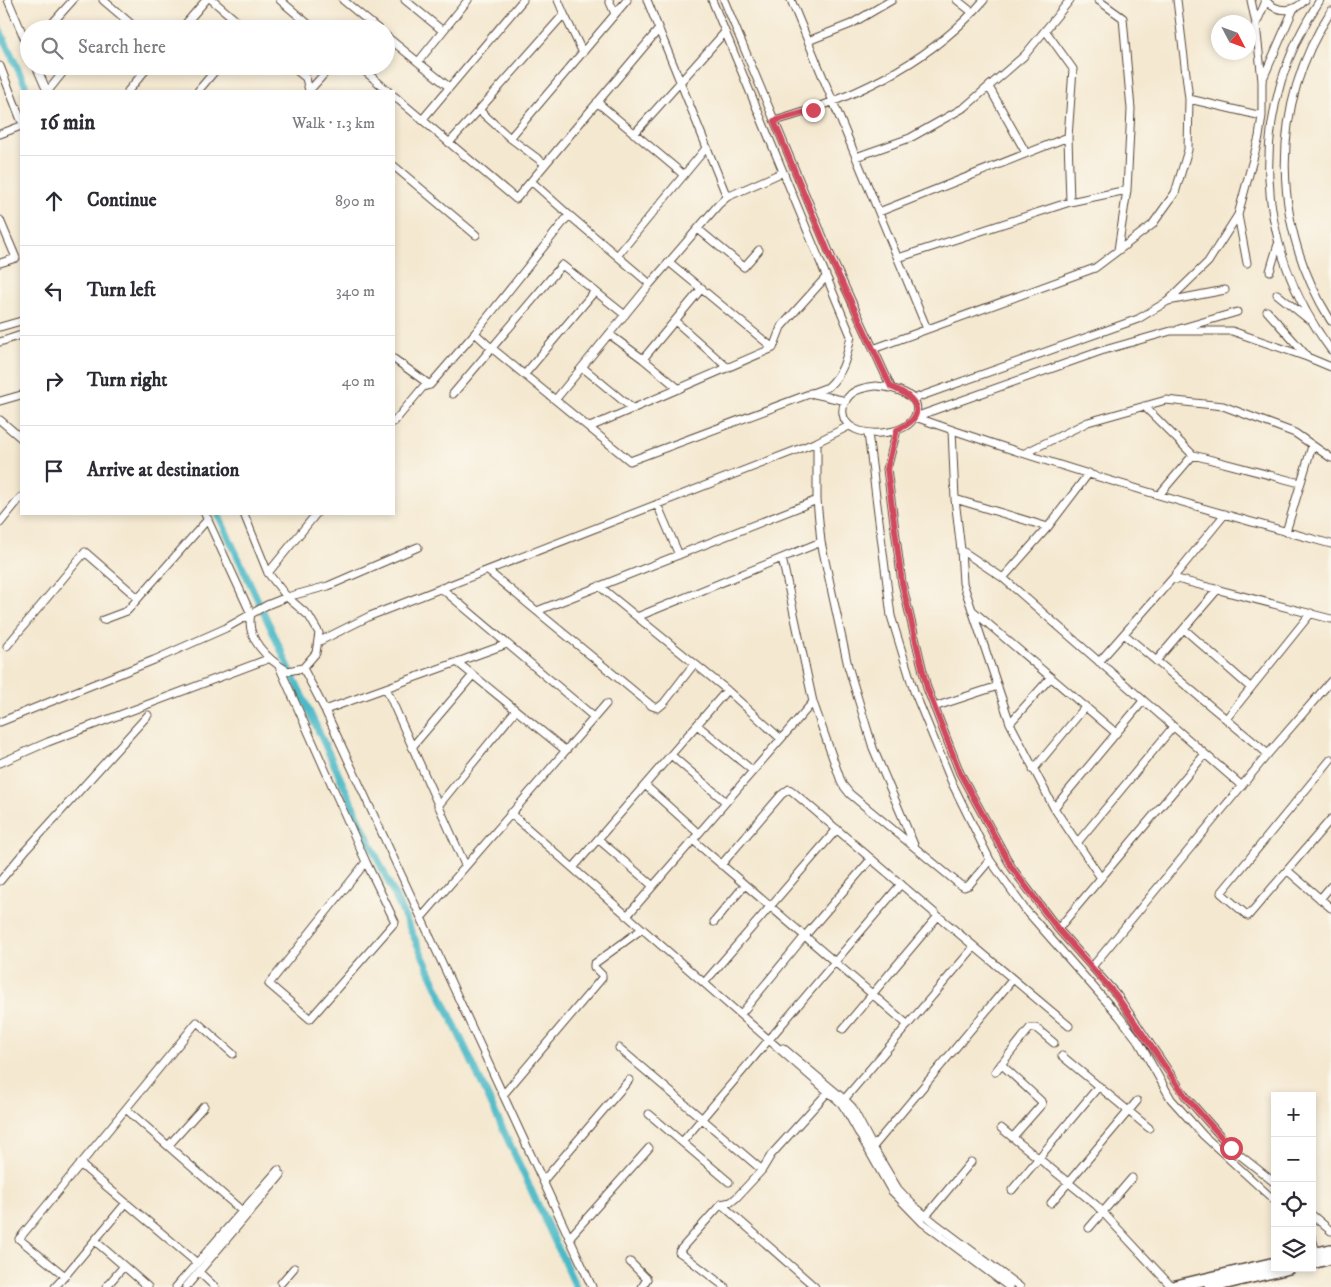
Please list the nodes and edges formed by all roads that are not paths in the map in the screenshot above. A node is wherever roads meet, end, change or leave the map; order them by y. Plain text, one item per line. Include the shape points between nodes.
1 (8, 0) edge
2 (73, 0) edge
3 (103, 0) edge
4 (206, 0) edge
5 (212, 0) edge
6 (280, 0) edge
7 (343, 0) edge
8 (405, 0) edge
9 (468, 0) edge
10 (523, 0) edge
11 (558, 0) edge
12 (608, 0) edge
13 (627, 0) edge
14 (647, 0) edge
15 (712, 0) edge
16 (724, 0) edge
17 (791, 0) edge
18 (892, 0) edge
19 (957, 0) edge
20 (984, 0) edge
21 (1070, 0) edge
22 (1098, 0) edge
23 (1177, 0) edge
24 (1250, 0) edge
25 (1266, 0) edge
26 (1305, 0) edge
27 (1320, 0) edge
28 (1294, 8) junction
29 (1331, 11) edge
30 (972, 12) junction
31 (564, 14) junction
32 (615, 14) junction
33 (1254, 15) edge
34 (55, 20) edge
35 (126, 20) edge
36 (189, 20) edge
37 (235, 20) edge
38 (303, 20) edge
39 (367, 20) edge
40 (1256, 24) joint
41 (20, 28) edge
42 (659, 29) junction
43 (1045, 30) junction
44 (443, 31) junction
45 (725, 32) junction
46 (808, 41) junction
47 (395, 43) edge
48 (583, 53) junction
49 (418, 62) junction
50 (1, 70) edge
51 (40, 75) edge
52 (60, 75) edge
53 (141, 75) edge
54 (211, 75) edge
55 (302, 75) edge
56 (322, 75) edge
57 (369, 75) edge
58 (1262, 81) junction
59 (680, 82) junction
60 (449, 87) junction
61 (989, 87) junction
62 (47, 90) edge
63 (48, 90) edge
64 (129, 90) edge
65 (199, 90) edge
66 (309, 90) edge
67 (310, 90) edge
68 (387, 90) edge
69 (395, 97) edge
70 (1189, 99) junction
71 (833, 101) junction
72 (597, 102) junction
73 (479, 110) junction
74 (1262, 116) junction
75 (20, 118) edge
76 (422, 120) junction
77 (774, 121) junction
78 (20, 126) edge
79 (0, 134) edge
80 (634, 134) junction
81 (1068, 137) junction
82 (510, 138) junction
83 (449, 143) junction
84 (706, 147) junction
85 (1026, 153) junction
86 (856, 157) junction
87 (545, 164) junction
88 (395, 167) edge
89 (783, 172) junction
90 (684, 175) junction
91 (531, 182) junction
92 (1126, 190) junction
93 (727, 197) junction
94 (1070, 202) junction
95 (879, 212) junction
96 (1238, 214) junction
97 (569, 215) junction
98 (0, 220) edge
99 (698, 229) junction
100 (476, 235) dead end
101 (1278, 244) junction
102 (759, 250) dead end
103 (1118, 250) junction
104 (617, 256) junction
105 (19, 257) edge
106 (898, 258) junction
107 (669, 262) junction
108 (0, 263) edge
109 (1247, 263) dead end
110 (1270, 271) dead end
111 (826, 277) junction
112 (650, 284) junction
113 (702, 288) junction
114 (1225, 290) dead end
115 (595, 291) junction
116 (1277, 294) dead end
117 (1168, 301) junction
118 (1267, 311) dead end
119 (1237, 312) dead end
120 (625, 315) junction
121 (20, 321) edge
122 (675, 321) junction
123 (1331, 321) edge
124 (1312, 323) junction
125 (0, 328) edge
126 (927, 329) junction
127 (1172, 331) junction
128 (476, 333) junction
129 (609, 334) junction
130 (20, 335) edge
131 (0, 342) edge
132 (492, 348) junction
133 (773, 348) junction
134 (873, 349) junction
135 (1331, 350) edge
136 (1307, 356) junction
137 (395, 360) edge
138 (643, 360) junction
139 (582, 367) junction
140 (1331, 367) edge
141 (728, 368) junction
142 (525, 374) junction
143 (430, 385) junction
144 (891, 387) junction
145 (678, 389) junction
146 (809, 393) junction
147 (453, 394) dead end
148 (20, 395) edge
149 (556, 399) junction
150 (913, 399) junction
151 (0, 401) edge
152 (846, 401) junction
153 (1144, 406) junction
154 (633, 409) junction
155 (915, 417) junction
156 (0, 420) edge
157 (395, 421) edge
158 (850, 426) junction
159 (590, 427) junction
160 (897, 430) junction
161 (952, 430) junction
162 (868, 433) junction
163 (20, 437) edge
164 (817, 442) junction
165 (1312, 446) junction
166 (1025, 453) junction
167 (1193, 455) junction
168 (1331, 458) edge
169 (1088, 473) junction
170 (1300, 483) junction
171 (1159, 495) junction
172 (20, 498) edge
173 (954, 499) junction
174 (816, 500) junction
175 (657, 504) junction
176 (1225, 514) junction
177 (244, 515) edge
178 (314, 515) edge
179 (206, 517) edge
180 (1, 519) edge
181 (1048, 527) junction
182 (1286, 532) junction
183 (821, 542) junction
184 (1331, 544) edge
185 (418, 547) dead end
186 (962, 550) junction
187 (678, 554) junction
188 (782, 558) junction
189 (488, 571) junction
190 (268, 573) junction
191 (1003, 578) junction
192 (1173, 578) junction
193 (599, 586) junction
194 (441, 588) junction
195 (1218, 589) junction
196 (286, 596) junction
197 (138, 598) junction
198 (972, 610) junction
199 (536, 611) junction
200 (1311, 613) junction
201 (251, 614) junction
202 (637, 617) junction
203 (1331, 619) edge
204 (103, 620) dead end
205 (1184, 629) junction
206 (1124, 634) junction
207 (318, 642) junction
208 (507, 644) junction
209 (6, 646) dead end
210 (268, 659) junction
211 (1156, 661) junction
212 (457, 662) junction
213 (1099, 662) junction
214 (694, 664) junction
215 (279, 666) junction
216 (303, 668) junction
217 (473, 675) junction
218 (1051, 677) junction
219 (1331, 681) edge
220 (998, 686) junction
221 (386, 688) junction
222 (1251, 688) junction
223 (726, 690) junction
224 (1143, 701) junction
225 (813, 702) junction
226 (606, 704) dead end
227 (1086, 706) junction
228 (934, 708) junction
229 (325, 710) junction
230 (516, 710) junction
231 (148, 715) dead end
232 (594, 717) junction
233 (1226, 719) junction
234 (0, 722) edge
235 (1010, 724) junction
236 (697, 725) junction
237 (1173, 727) junction
238 (1116, 733) junction
239 (781, 739) junction
240 (412, 747) junction
241 (565, 750) junction
242 (1205, 754) junction
243 (1268, 754) junction
244 (671, 755) junction
245 (1331, 760) edge
246 (0, 763) edge
247 (1033, 770) junction
248 (753, 771) junction
249 (645, 786) junction
250 (1242, 786) junction
251 (726, 802) junction
252 (438, 806) junction
253 (1054, 808) junction
254 (510, 813) junction
255 (1331, 818) edge
256 (837, 829) junction
257 (698, 833) junction
258 (598, 839) junction
259 (692, 840) junction
260 (1077, 843) junction
261 (916, 848) junction
262 (871, 859) junction
263 (990, 860) junction
264 (366, 862) junction
265 (465, 865) junction
266 (721, 865) junction
267 (573, 868) junction
268 (1288, 871) junction
269 (1101, 878) junction
270 (0, 881) edge
271 (900, 884) junction
272 (745, 885) junction
273 (653, 886) junction
274 (1331, 886) edge
275 (1320, 899) junction
276 (770, 907) junction
277 (1331, 908) edge
278 (627, 916) junction
279 (938, 916) junction
280 (421, 918) junction
281 (714, 922) dead end
282 (642, 929) junction
283 (1058, 929) junction
284 (804, 937) junction
285 (974, 947) junction
286 (834, 963) junction
287 (1092, 967) junction
288 (1014, 979) junction
289 (704, 983) junction
290 (872, 995) junction
291 (741, 1014) junction
292 (908, 1025) junction
293 (1069, 1026) dead end
294 (842, 1029) dead end
295 (771, 1040) junction
296 (1054, 1043) dead end
297 (619, 1048) dead end
298 (233, 1054) dead end
299 (1062, 1056) dead end
300 (1001, 1064) junction
301 (995, 1072) dead end
302 (629, 1080) dead end
303 (1099, 1086) junction
304 (828, 1092) junction
305 (503, 1095) junction
306 (843, 1101) junction
307 (1137, 1101) dead end
308 (204, 1106) dead end
309 (126, 1109) junction
310 (1129, 1110) junction
311 (649, 1114) dead end
312 (703, 1119) junction
313 (1001, 1128) dead end
314 (1149, 1128) dead end
315 (1013, 1137) junction
316 (683, 1141) junction
317 (168, 1146) junction
318 (872, 1147) junction
319 (649, 1148) dead end
320 (1039, 1158) junction
321 (971, 1162) dead end
322 (80, 1164) junction
323 (762, 1170) junction
324 (1132, 1178) dead end
325 (543, 1182) junction
326 (729, 1182) dead end
327 (1274, 1182) edge
328 (1068, 1183) junction
329 (1012, 1190) dead end
330 (1271, 1197) edge
331 (126, 1203) junction
332 (1051, 1203) dead end
333 (722, 1204) junction
334 (242, 1212) junction
335 (1102, 1212) junction
336 (926, 1216) junction
337 (1316, 1218) edge
338 (1089, 1228) dead end
339 (1331, 1231) edge
340 (569, 1238) junction
341 (94, 1241) junction
342 (1331, 1250) edge
343 (1316, 1256) edge
344 (1316, 1257) edge
345 (1331, 1258) edge
346 (630, 1262) dead end
347 (197, 1263) junction
348 (1271, 1264) edge
349 (124, 1266) junction
350 (294, 1268) dead end
351 (199, 1272) junction
352 (1272, 1272) edge
353 (65, 1276) junction
354 (281, 1286) edge
355 (55, 1287) edge
356 (106, 1287) edge
357 (148, 1287) edge
358 (176, 1287) edge
359 (186, 1287) edge
360 (215, 1287) edge
361 (592, 1287) edge
362 (642, 1287) edge
363 (724, 1287) edge
364 (815, 1287) edge
365 (1008, 1287) edge
366 (1020, 1287) edge
367 (1172, 1287) edge
368 (1210, 1287) edge

1 - 41 street
2 - 34 street
3 - 35 street
4 - 36 street
5 - 37 street
6 - 38 street
7 - 39 street
8 - 44 street
9 - 44 street
10 - 60 street
11 - 31 street
12 - 32 street
13 - 32 street
14 - 42 street
15 - 45 street
16 - 77 street
17 - 46 street
18 - 46 street via 851,24
19 - 30 street
20 - 30 street
21 - 43 street
22 - 92 street via 1123,18 1132,109
23 - 70 street
24 - 33 street
25 - 28 street via 1278,9
25 - 40 street
26 - 28 street
27 - 101 street via 1304,25 1290,57 1271,124 1269,193
28 - 58 street
29 - 123 street via 1310,49 1298,80 1290,113 1285,164 1288,206 1296,247 1308,279
30 - 71 street via 910,63
31 - 48 street
31 - 73 street
32 - 48 street
40 - 58 street
42 - 59 street
42 - 72 street
43 - 61 street via 1024,56
43 - 81 street via 1072,69
44 - 49 street
45 - 59 street
45 - 89 street
46 - 71 street
47 - 49 street
48 - 82 street
49 - 60 street
50 - 75 street
51 - 62 street
52 - 63 street
53 - 64 street
54 - 65 street
55 - 66 street
56 - 67 street
57 - 68 street
58 - 74 street
59 - 80 street
59 - 84 street
60 - 76 street
61 - 85 street
61 - 86 street via 965,108 910,138
69 - 76 street
70 - 74 street
70 - 103 street via 1188,150 1175,193 1152,224
71 - 77 street
71 - 86 street
72 - 80 street
72 - 87 street
73 - 82 street
73 - 83 street
74 - 96 street
76 - 83 street
77 - 134 street via 832,261
78 - 79 street
80 - 90 street
81 - 85 street
81 - 94 street
82 - 87 street
83 - 91 street via 516,200
84 - 90 street
84 - 93 street
85 - 95 street
86 - 95 street
87 - 91 street
88 - 100 street
89 - 93 street
89 - 111 street
90 - 104 street
91 - 97 street
92 - 94 street
92 - 103 street
93 - 99 street
94 - 106 street
95 - 106 street
96 - 109 street
96 - 117 street via 1208,262
97 - 104 street
97 - 128 street
98 - 105 street
99 - 102 street via 744,267
99 - 107 street
101 - 110 street
101 - 124 street via 1289,277
103 - 126 street via 1095,268
104 - 112 street
105 - 108 street
106 - 126 street
107 - 112 street
107 - 113 street
111 - 133 street via 781,327
111 - 146 street via 851,336 844,367 836,379 828,387
112 - 120 street
113 - 122 street
113 - 133 street
114 - 117 street
115 - 120 street
115 - 132 street via 562,264
115 - 142 street
116 - 124 street
117 - 150 street via 1138,319
118 - 136 street
119 - 127 street
120 - 129 street
121 - 125 street
122 - 138 street
122 - 141 street
124 - 135 street
126 - 134 street
127 - 136 street via 1232,331
127 - 155 street via 1101,351
128 - 132 street
128 - 143 street
129 - 138 street
129 - 139 street
130 - 131 street
132 - 142 street
132 - 147 street
133 - 141 street
134 - 144 street
136 - 140 street
137 - 143 street
138 - 145 street
139 - 149 street
139 - 154 street
141 - 145 street
142 - 149 street
143 - 157 street via 423,387
144 - 150 street
144 - 152 street via 862,388
145 - 154 street
146 - 152 street
146 - 159 street via 630,461
148 - 151 street
149 - 159 street
150 - 155 street
152 - 158 street via 843,416
153 - 165 street via 1166,400 1223,406 1295,434
153 - 166 street via 1088,422
153 - 167 street
154 - 159 street
155 - 160 street
155 - 161 street
156 - 163 street
158 - 162 street
158 - 164 street
160 - 162 street
160 - 228 street via 887,469 902,583
161 - 166 street
161 - 173 street
162 - 263 street via 891,616 914,691 953,785
164 - 174 street
164 - 175 street
165 - 168 street
165 - 170 street
166 - 169 street
167 - 170 street
167 - 171 street
169 - 171 street
169 - 181 street
170 - 182 street
171 - 176 street
172 - 180 street
173 - 181 street
173 - 186 street
174 - 183 street
174 - 187 street
175 - 187 street
175 - 189 street
176 - 182 street
176 - 192 street
177 - 190 street
178 - 190 street
179 - 197 street
179 - 201 street
181 - 191 street
182 - 184 street
183 - 188 street
183 - 261 street via 848,666 874,748
185 - 196 street via 328,586
186 - 191 street
186 - 198 street via 963,583
187 - 193 street
188 - 202 street
188 - 225 street
189 - 194 street
189 - 199 street
190 - 196 street
191 - 213 street
192 - 195 street
192 - 206 street
193 - 199 street
193 - 202 street
194 - 207 street via 370,616
194 - 208 street
195 - 200 street
195 - 205 street
196 - 201 street
196 - 207 street via 309,616 319,633
197 - 204 street via 127,611
197 - 209 street via 85,552
198 - 218 street
198 - 220 street
199 - 214 street via 652,706 658,708 664,703
200 - 203 street
200 - 222 street
201 - 210 street via 248,624
201 - 234 street via 154,660
202 - 214 street
205 - 211 street
205 - 222 street
206 - 211 street
206 - 213 street
207 - 216 street via 316,653
208 - 212 street
208 - 232 street
210 - 215 street
210 - 246 street
211 - 233 street
212 - 217 street
212 - 221 street
213 - 224 street
214 - 223 street
215 - 216 street via 288,672
215 - 264 street
216 - 229 street
217 - 230 street
217 - 240 street
218 - 227 street
218 - 235 street
219 - 243 street
220 - 228 street
220 - 235 street
221 - 229 street
221 - 240 street
222 - 233 street
223 - 236 street
223 - 239 street
224 - 237 street
224 - 238 street
225 - 239 street
225 - 261 street via 842,784
226 - 232 street
227 - 238 street
227 - 247 street
228 - 283 street via 960,773 1012,868
229 - 280 street
230 - 241 street
230 - 252 street
231 - 270 street
232 - 241 street
233 - 243 street
235 - 247 street
236 - 244 street
236 - 248 street
237 - 242 street
237 - 260 street
238 - 253 street
239 - 248 street
240 - 252 street
241 - 254 street
242 - 250 street
242 - 269 street
243 - 250 street
244 - 249 street
244 - 251 street
245 - 268 street via 1221,893 1248,916
247 - 253 street
248 - 251 street
249 - 257 street
249 - 258 street
250 - 287 street
251 - 257 street
252 - 265 street
253 - 260 street
254 - 265 street
254 - 267 street
255 - 268 street
256 - 262 street
256 - 266 street via 789,790 781,795
256 - 276 street
257 - 259 street
258 - 267 street
258 - 273 street
259 - 266 street
259 - 273 street
260 - 269 street
261 - 263 street via 964,886
262 - 271 street
262 - 284 street
263 - 330 street via 1024,908 1139,1042 1172,1100 1203,1135
264 - 264 street via 269,984 310,1019 395,922
265 - 280 street
266 - 272 street
267 - 278 street
268 - 275 street
269 - 283 street
271 - 279 street
271 - 286 street
272 - 276 street
272 - 281 street
273 - 278 street
274 - 275 street
275 - 277 street
276 - 284 street
276 - 289 street
278 - 282 street
279 - 285 street
279 - 290 street
280 - 305 street
282 - 289 street
282 - 305 street via 594,964 602,978
283 - 287 street
284 - 286 street
284 - 291 street
285 - 288 street
285 - 292 street
286 - 290 street
286 - 295 street
287 - 327 street via 1116,995 1186,1097 1231,1148
288 - 293 street
288 - 318 street
289 - 291 street
290 - 292 street
290 - 294 street
291 - 295 street
292 - 306 street
295 - 304 street
295 - 306 street
295 - 312 street
296 - 300 street via 1033,1027
297 - 312 street
298 - 309 street via 198,1022
299 - 303 street
300 - 301 street
300 - 315 street via 1042,1104
302 - 325 street
303 - 310 street
303 - 320 street
304 - 306 street
304 - 323 street via 771,1155
305 - 325 street
306 - 318 street via 858,1117
306 - 365 street via 891,1190 923,1223
307 - 310 street
308 - 317 street
309 - 317 street
309 - 322 street
310 - 314 street
310 - 328 street
311 - 316 street
312 - 316 street
312 - 323 street
313 - 315 street
315 - 320 street
316 - 326 street
317 - 334 street
318 - 336 street via 898,1189
319 - 340 street
320 - 328 street
320 - 329 street
321 - 336 street
322 - 331 street
322 - 353 street via 19,1239
323 - 333 street via 736,1198
324 - 335 street
325 - 340 street
328 - 332 street
328 - 335 street
331 - 341 street
331 - 347 street
333 - 363 street via 679,1252
333 - 364 street
334 - 347 street
334 - 351 street via 279,1173
335 - 338 street
335 - 367 street
336 - 366 street
337 - 339 street
340 - 361 street
341 - 349 street
341 - 353 street
342 - 343 main road
344 - 345 main road
346 - 362 street via 647,1279
347 - 358 street
348 - 367 main road
349 - 356 street
349 - 357 street
350 - 354 street
351 - 359 street
351 - 360 street
352 - 368 main road
353 - 355 street

